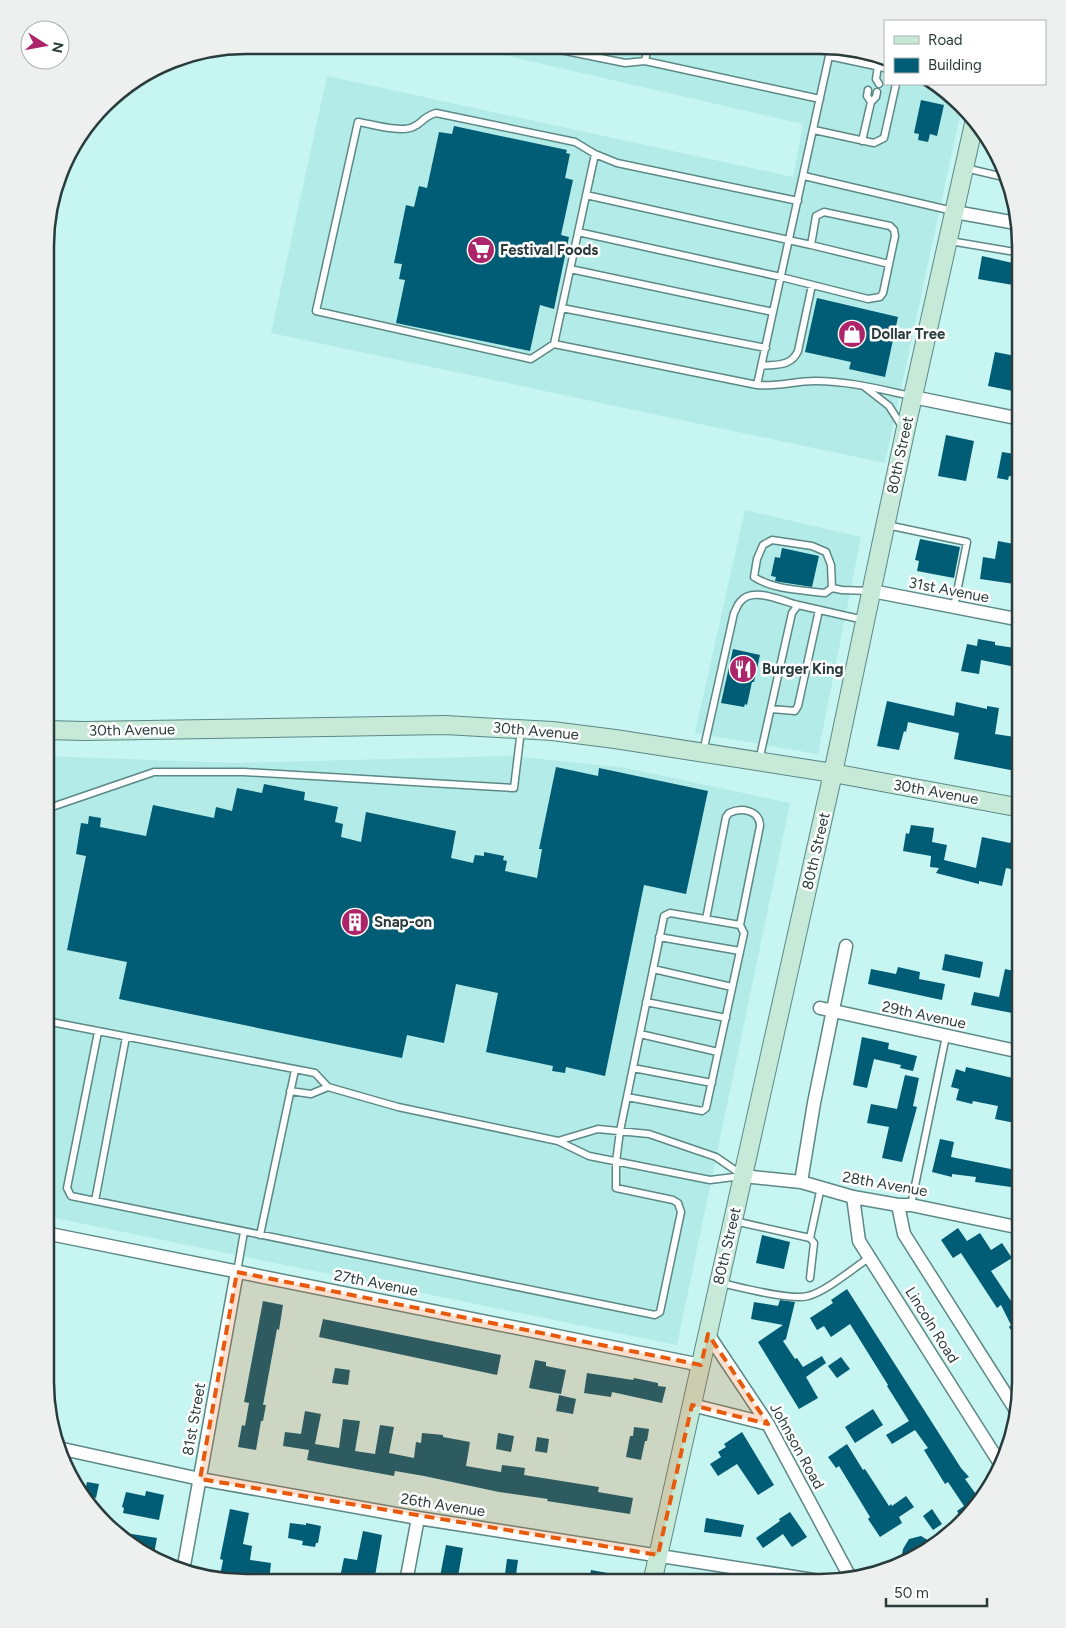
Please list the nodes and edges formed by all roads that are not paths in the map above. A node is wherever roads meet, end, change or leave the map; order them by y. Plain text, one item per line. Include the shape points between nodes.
1 (581, 54) edge
2 (646, 54) edge
3 (829, 56) joint
4 (645, 61) junction
5 (881, 67) edge
6 (875, 82) dead end
7 (896, 85) edge
8 (868, 90) dead end
9 (877, 92) dead end
10 (820, 99) junction
11 (871, 102) junction
12 (973, 129) edge
13 (814, 130) junction
14 (862, 141) junction
15 (595, 154) junction
16 (964, 168) junction
17 (804, 176) junction
18 (999, 176) edge
19 (586, 195) junction
20 (798, 201) junction
21 (955, 212) junction
22 (1011, 222) edge
23 (578, 232) junction
24 (790, 240) junction
25 (948, 241) junction
26 (811, 245) junction
27 (1012, 252) edge
28 (889, 264) junction
29 (570, 269) junction
30 (781, 277) junction
31 (812, 285) junction
32 (562, 308) junction
33 (773, 312) junction
34 (554, 344) junction
35 (766, 348) junction
36 (761, 366) junction
37 (757, 386) junction
38 (863, 386) junction
39 (913, 397) junction
40 (1012, 417) edge
41 (905, 432) junction
42 (886, 524) junction
43 (832, 588) junction
44 (872, 591) junction
45 (798, 605) junction
46 (954, 607) junction
47 (818, 610) junction
48 (1012, 618) edge
49 (865, 620) junction
50 (770, 709) junction
51 (521, 729) junction
52 (54, 730) edge
53 (703, 752) junction
54 (759, 762) junction
55 (833, 773) junction
56 (54, 806) edge
57 (1012, 806) edge
58 (706, 919) junction
59 (740, 925) junction
60 (659, 937) junction
61 (846, 946) dead end
62 (740, 951) junction
63 (653, 969) junction
64 (732, 987) junction
65 (646, 1002) junction
66 (820, 1008) dead end
67 (833, 1011) junction
68 (726, 1018) junction
69 (54, 1024) edge
70 (98, 1032) junction
71 (640, 1034) junction
72 (946, 1036) junction
73 (126, 1037) junction
74 (1012, 1050) edge
75 (718, 1052) junction
76 (633, 1068) junction
77 (295, 1070) junction
78 (712, 1083) junction
79 (328, 1087) junction
80 (290, 1091) junction
81 (627, 1098) junction
82 (620, 1131) junction
83 (558, 1141) junction
84 (616, 1162) junction
85 (743, 1176) junction
86 (801, 1182) junction
87 (821, 1188) junction
88 (853, 1197) junction
89 (95, 1201) junction
90 (905, 1205) junction
91 (733, 1221) junction
92 (1012, 1226) edge
93 (244, 1232) junction
94 (54, 1235) edge
95 (260, 1235) junction
96 (810, 1238) junction
97 (870, 1257) junction
98 (237, 1272) junction
99 (810, 1278) dead end
100 (719, 1282) junction
101 (708, 1334) junction
102 (701, 1364) junction
103 (1011, 1403) edge
104 (692, 1405) junction
105 (768, 1424) junction
106 (66, 1450) edge
107 (997, 1458) edge
108 (200, 1479) junction
109 (418, 1518) junction
110 (658, 1555) junction
111 (184, 1564) edge
112 (848, 1573) edge
113 (408, 1574) edge
114 (654, 1574) edge
115 (776, 1574) edge

1 - 4 lane via 625,63
2 - 4 lane
3 - 5 lane
3 - 10 lane
4 - 10 lane
5 - 6 lane
7 - 14 lane via 884,138 874,143
8 - 11 lane
9 - 11 lane
10 - 13 lane
11 - 14 lane
12 - 16 street, 80th Street
13 - 14 lane
13 - 17 lane
15 - 19 lane
15 - 20 lane via 617,163
15 - 34 lane via 575,142 436,113 404,130 358,122 316,312 532,359
16 - 18 lane
16 - 21 street, 80th Street
17 - 20 lane
17 - 21 lane
19 - 23 lane
19 - 24 lane
20 - 24 lane
21 - 22 street
21 - 25 street, 80th Street
23 - 29 lane
23 - 30 lane
24 - 26 lane
24 - 30 lane
25 - 27 lane
25 - 39 street, 80th Street
26 - 28 lane
26 - 28 lane via 816,216 824,212 890,226 895,236
28 - 31 lane via 880,298 868,299
29 - 32 lane
29 - 33 lane
30 - 31 lane
30 - 33 lane
31 - 36 lane via 794,359 788,363
32 - 34 lane
32 - 35 lane
33 - 35 lane
34 - 37 lane
35 - 36 lane
36 - 37 lane
37 - 38 lane via 812,381 838,381
38 - 39 lane
38 - 41 lane via 889,406
39 - 40 street
39 - 41 street, 80th Street
41 - 42 street, 80th Street
42 - 44 street, 80th Street
42 - 46 lane via 967,542
43 - 43 lane via 831,565 826,552 812,546 772,540 763,545 754,577 760,581 825,593
43 - 44 lane
44 - 46 street, 31st Avenue
44 - 49 street, 80th Street
45 - 47 lane
45 - 50 lane via 792,613
45 - 53 lane via 757,594 740,602 734,613
46 - 48 street, 31st Avenue
47 - 49 lane
47 - 50 lane via 798,706 795,711
49 - 55 street, 80th Street
50 - 54 lane
51 - 52 street, 30th Avenue via 445,725
51 - 53 street, 30th Avenue
51 - 56 lane via 514,788 244,772 154,772
53 - 54 street, 30th Avenue
54 - 55 street, 30th Avenue
55 - 57 street, 30th Avenue
55 - 85 street, 80th Street
58 - 59 lane
58 - 59 lane via 726,817 729,812 739,810 753,812 760,820 760,826
58 - 60 lane via 667,913
59 - 62 lane via 744,933
60 - 62 lane
60 - 63 lane
61 - 67 street
62 - 64 lane
63 - 64 lane
63 - 65 lane
64 - 68 lane
65 - 68 lane
65 - 71 lane
66 - 67 street, 29th Avenue
67 - 72 street, 29th Avenue
67 - 86 street
68 - 75 lane
69 - 70 lane
70 - 73 lane
70 - 89 lane via 67,1188 71,1196
71 - 75 lane
71 - 76 lane
72 - 74 street, 29th Avenue
72 - 90 lane
73 - 77 lane
73 - 89 lane
75 - 78 lane
76 - 78 lane
76 - 81 lane
77 - 79 lane via 316,1073
77 - 80 lane
78 - 81 lane via 706,1108 702,1111
79 - 80 lane via 310,1094
79 - 83 lane via 398,1107
80 - 95 lane
81 - 82 lane
82 - 83 lane via 598,1129
82 - 84 lane
82 - 85 lane via 649,1134 712,1155
83 - 84 lane via 589,1156
84 - 85 lane via 710,1180
84 - 95 lane via 616,1188 673,1200 680,1207 660,1312 652,1316
85 - 86 street, 28th Avenue
85 - 91 street, 80th Street
86 - 87 street, 28th Avenue
87 - 88 street, 28th Avenue
87 - 96 lane
88 - 90 street, 28th Avenue
88 - 97 street, Lincoln Road via 860,1242
89 - 93 lane
90 - 92 street, 28th Avenue
90 - 103 street, Lincoln Road via 904,1234
91 - 96 lane
91 - 100 street, 80th Street
93 - 95 lane
93 - 98 lane
94 - 98 street, 27th Avenue
96 - 99 lane via 814,1243
97 - 100 lane via 808,1297
97 - 107 street, Lincoln Road
98 - 102 street, 27th Avenue
98 - 108 street, 81st Street
100 - 101 street, 80th Street
101 - 102 street, 80th Street
101 - 105 street, Johnson Road
102 - 104 street, 80th Street
104 - 105 street
104 - 110 street, 80th Street
105 - 112 street, Johnson Road
106 - 108 street, 26th Avenue
108 - 109 street, 26th Avenue
108 - 111 street, 81st Street
109 - 110 street, 26th Avenue
109 - 113 street
110 - 114 street, 80th Street
110 - 115 street, 26th Avenue

